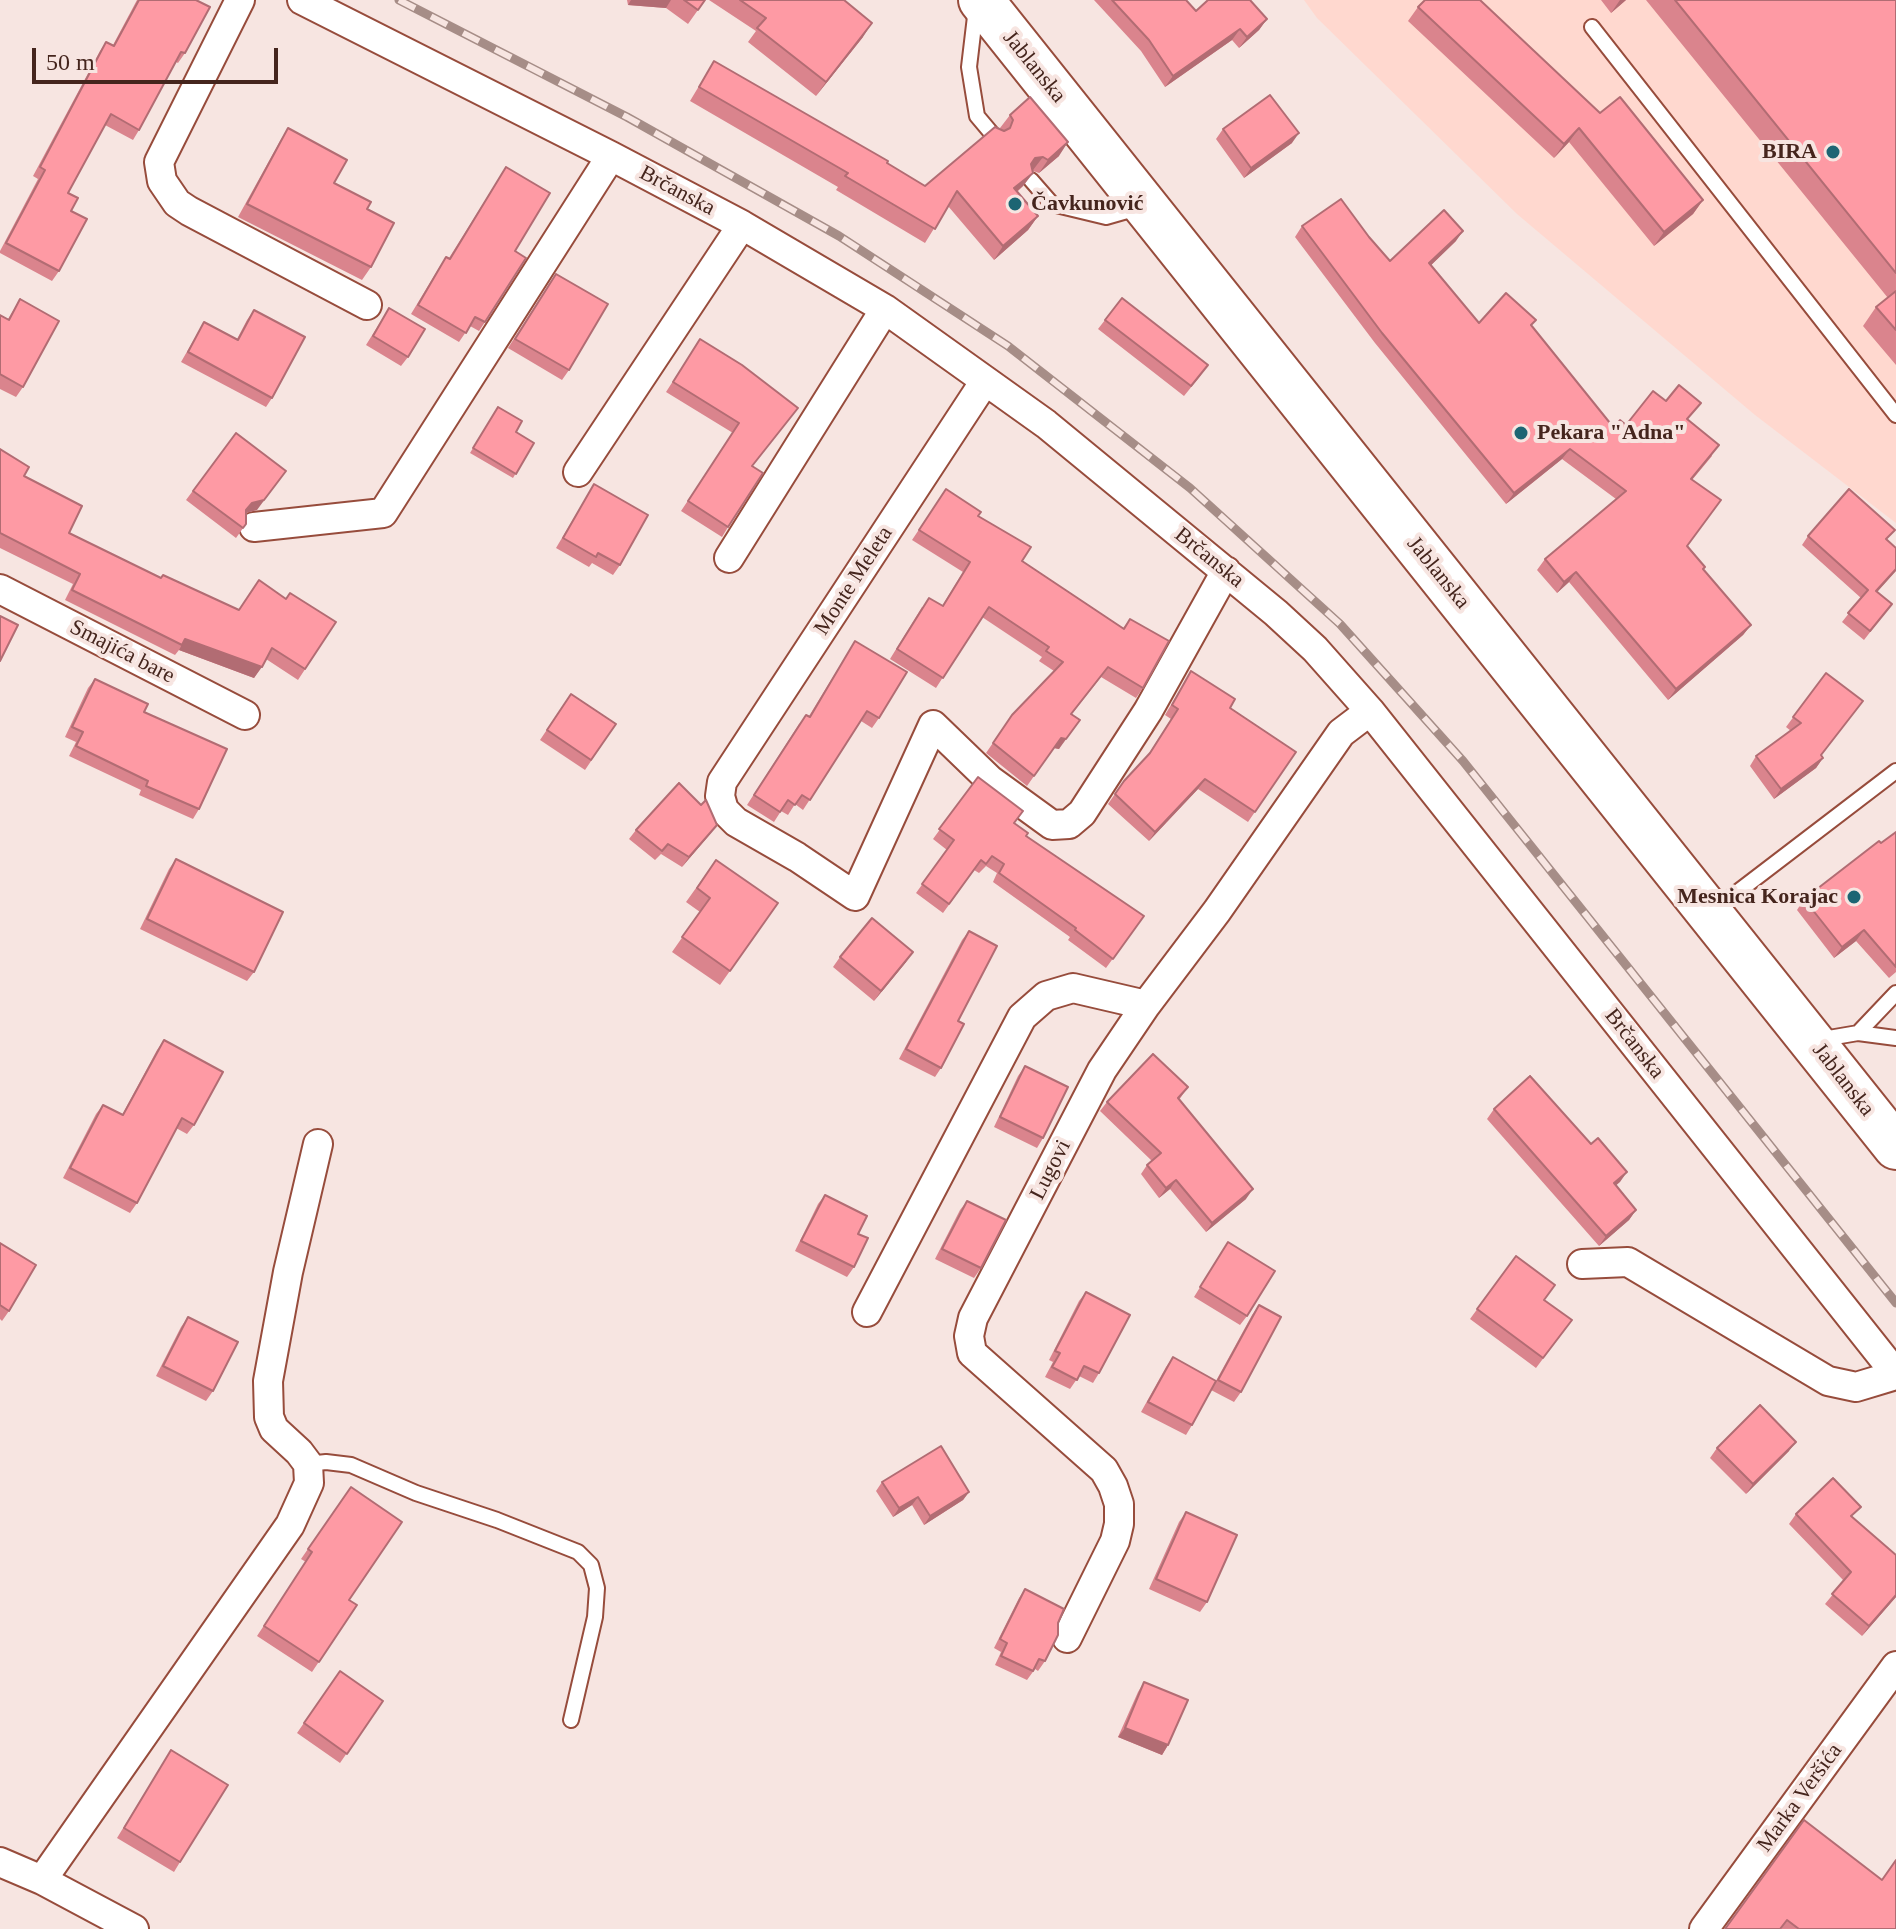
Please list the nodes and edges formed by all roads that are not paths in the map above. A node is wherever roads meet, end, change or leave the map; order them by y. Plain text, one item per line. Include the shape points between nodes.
1 (240, 0) edge
2 (302, 0) edge
3 (979, 0) edge
4 (1592, 27) dead end
5 (993, 135) edge
6 (611, 156) junction
7 (1031, 180) edge
8 (1145, 206) junction
9 (742, 225) junction
10 (367, 305) dead end
11 (885, 309) junction
12 (985, 381) junction
13 (1896, 415) edge
14 (578, 472) dead end
15 (254, 527) dead end
16 (729, 558) dead end
17 (1226, 571) junction
18 (0, 589) edge
19 (1370, 711) junction
20 (245, 715) dead end
21 (1896, 771) edge
22 (1711, 913) junction
23 (1896, 993) edge
24 (1146, 1005) junction
25 (1858, 1033) junction
26 (1896, 1038) edge
27 (1812, 1041) junction
28 (318, 1144) dead end
29 (1896, 1147) edge
30 (1582, 1264) dead end
31 (867, 1312) dead end
32 (1896, 1375) edge
33 (308, 1464) junction
34 (1067, 1638) dead end
35 (1896, 1666) edge
36 (571, 1720) dead end
37 (0, 1862) edge
38 (42, 1880) junction
39 (134, 1929) edge
40 (1704, 1929) edge

1 - 10 street via 159,162 162,181 189,211
2 - 6 street, Brčanska
3 - 5 lane via 969,67 977,116
3 - 8 main road, Jablanska
4 - 13 lane
6 - 9 street, Brčanska
6 - 15 street via 383,513
7 - 8 lane via 1052,204 1092,214 1106,217
8 - 22 main road, Jablanska
9 - 11 street, Brčanska
9 - 14 street
11 - 12 street, Brčanska
11 - 16 street
12 - 17 street, Brčanska
12 - 17 street, Monte Meleta via 722,782 724,810 736,822 855,896 933,725 990,780 1052,825 1069,824 1082,813 1148,711
17 - 19 street, Brčanska via 1315,649
18 - 20 street, Smajića bare
19 - 24 street, Lugovi via 1341,733
19 - 32 street, Brčanska
21 - 22 lane
22 - 27 main road, Jablanska
23 - 25 lane
24 - 31 street via 1073,988 1046,996 1022,1017
24 - 34 street, Lugovi via 1102,1070 973,1318 969,1336 972,1353 985,1367 1104,1470 1119,1504 1115,1541
25 - 26 lane
25 - 27 lane
27 - 29 main road, Jablanska
28 - 33 street via 268,1381 274,1429
30 - 32 street via 1628,1262 1828,1381 1856,1387
33 - 36 lane via 351,1465 578,1552 591,1565 597,1588
33 - 38 street via 309,1483 290,1525
35 - 40 street, Marka Veršića
37 - 38 street
38 - 39 street

